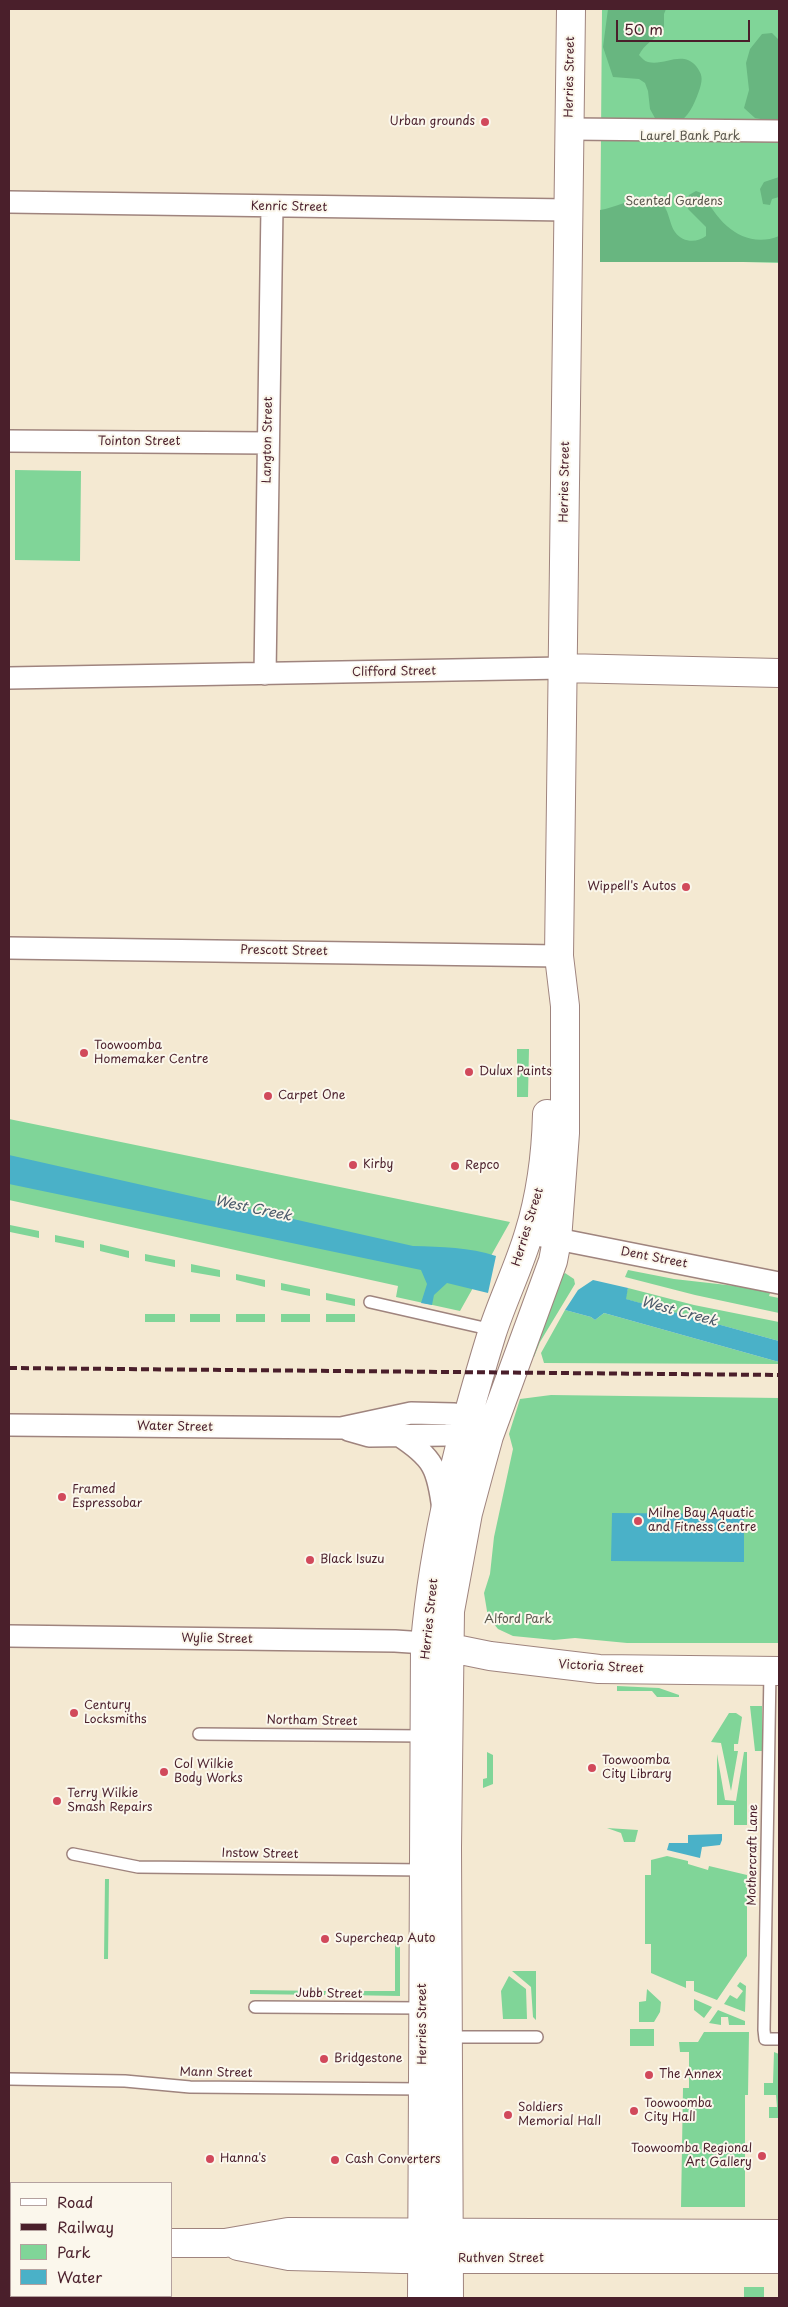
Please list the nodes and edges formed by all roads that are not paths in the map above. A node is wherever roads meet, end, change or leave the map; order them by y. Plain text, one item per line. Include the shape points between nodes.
1 (571, 9) edge
2 (570, 129) junction
3 (779, 131) edge
4 (9, 202) edge
5 (272, 207) junction
6 (568, 210) junction
7 (9, 442) edge
8 (268, 443) junction
9 (563, 668) junction
10 (779, 673) edge
11 (266, 674) junction
12 (9, 678) edge
13 (9, 948) edge
14 (559, 956) junction
15 (529, 1233) junction
16 (557, 1240) junction
17 (779, 1283) edge
18 (370, 1302) dead end
19 (493, 1330) junction
20 (9, 1425) edge
21 (341, 1428) junction
22 (477, 1432) junction
23 (398, 1436) junction
24 (444, 1518) junction
25 (9, 1636) edge
26 (437, 1645) junction
27 (774, 1671) edge
28 (199, 1734) dead end
29 (424, 1736) junction
30 (73, 1854) dead end
31 (436, 1870) junction
32 (428, 2002) junction
33 (255, 2007) dead end
34 (449, 2037) junction
35 (537, 2037) dead end
36 (779, 2039) edge
37 (9, 2079) edge
38 (422, 2089) junction
39 (422, 2232) junction
40 (448, 2232) junction
41 (779, 2234) edge
42 (172, 2243) edge
43 (224, 2243) junction
44 (422, 2258) junction
45 (449, 2259) junction
46 (779, 2259) edge
47 (422, 2298) edge
48 (449, 2298) edge

1 - 2 main road, Herries Street
2 - 3 street
2 - 6 main road, Herries Street
4 - 5 street, Kenric Street
5 - 6 street, Kenric Street
5 - 8 street, Langton Street
6 - 9 main road, Herries Street
7 - 8 street, Tointon Street
8 - 11 street, Langton Street
9 - 10 main road, Clifford Street
9 - 11 street, Clifford Street
9 - 14 main road, Herries Street
11 - 12 street, Clifford Street
13 - 14 street, Prescott Street
14 - 15 main road, Herries Street via 549,1004 542,1182
14 - 16 main road, Herries Street via 565,1006 565,1133
15 - 16 street, Dent Street
15 - 19 main road, Herries Street
16 - 17 street, Dent Street
16 - 22 main road, Herries Street via 553,1261
18 - 19 lane
19 - 22 main road, Herries Street
20 - 21 street, Water Street
21 - 22 street, Water Street via 411,1413 454,1414
21 - 23 street, Water Street via 369,1436
22 - 23 street, Water Street
22 - 24 main road, Herries Street
22 - 26 main road, Herries Street via 468,1513 450,1611
23 - 24 street via 424,1453 431,1462
24 - 26 main road, Herries Street via 428,1611
25 - 26 street, Wylie Street via 395,1640
26 - 27 main road, Victoria Street via 527,1661 599,1669
26 - 29 main road, Herries Street
26 - 31 main road, Herries Street
27 - 36 lane, Mothercraft Lane via 765,2039
28 - 29 lane, Northam Street
29 - 31 main road, Herries Street
30 - 31 lane, Instow Street via 138,1867
31 - 32 main road, Herries Street
32 - 33 lane, Jubb Street
32 - 34 main road, Herries Street
32 - 38 main road, Herries Street
34 - 35 lane
34 - 40 main road, Herries Street
37 - 38 lane, Mann Street via 125,2080 190,2086
38 - 39 main road, Herries Street
39 - 40 main road, Ruthven Street
39 - 43 main road, Ruthven Street via 288,2232
39 - 44 main road, Herries Street
40 - 41 main road, Ruthven Street
40 - 45 main road, Herries Street
42 - 43 main road, Ruthven Street
43 - 44 main road, Ruthven Street via 288,2256
44 - 45 main road, Ruthven Street
44 - 47 main road, Herries Street
45 - 46 main road, Ruthven Street
45 - 48 main road, Herries Street

